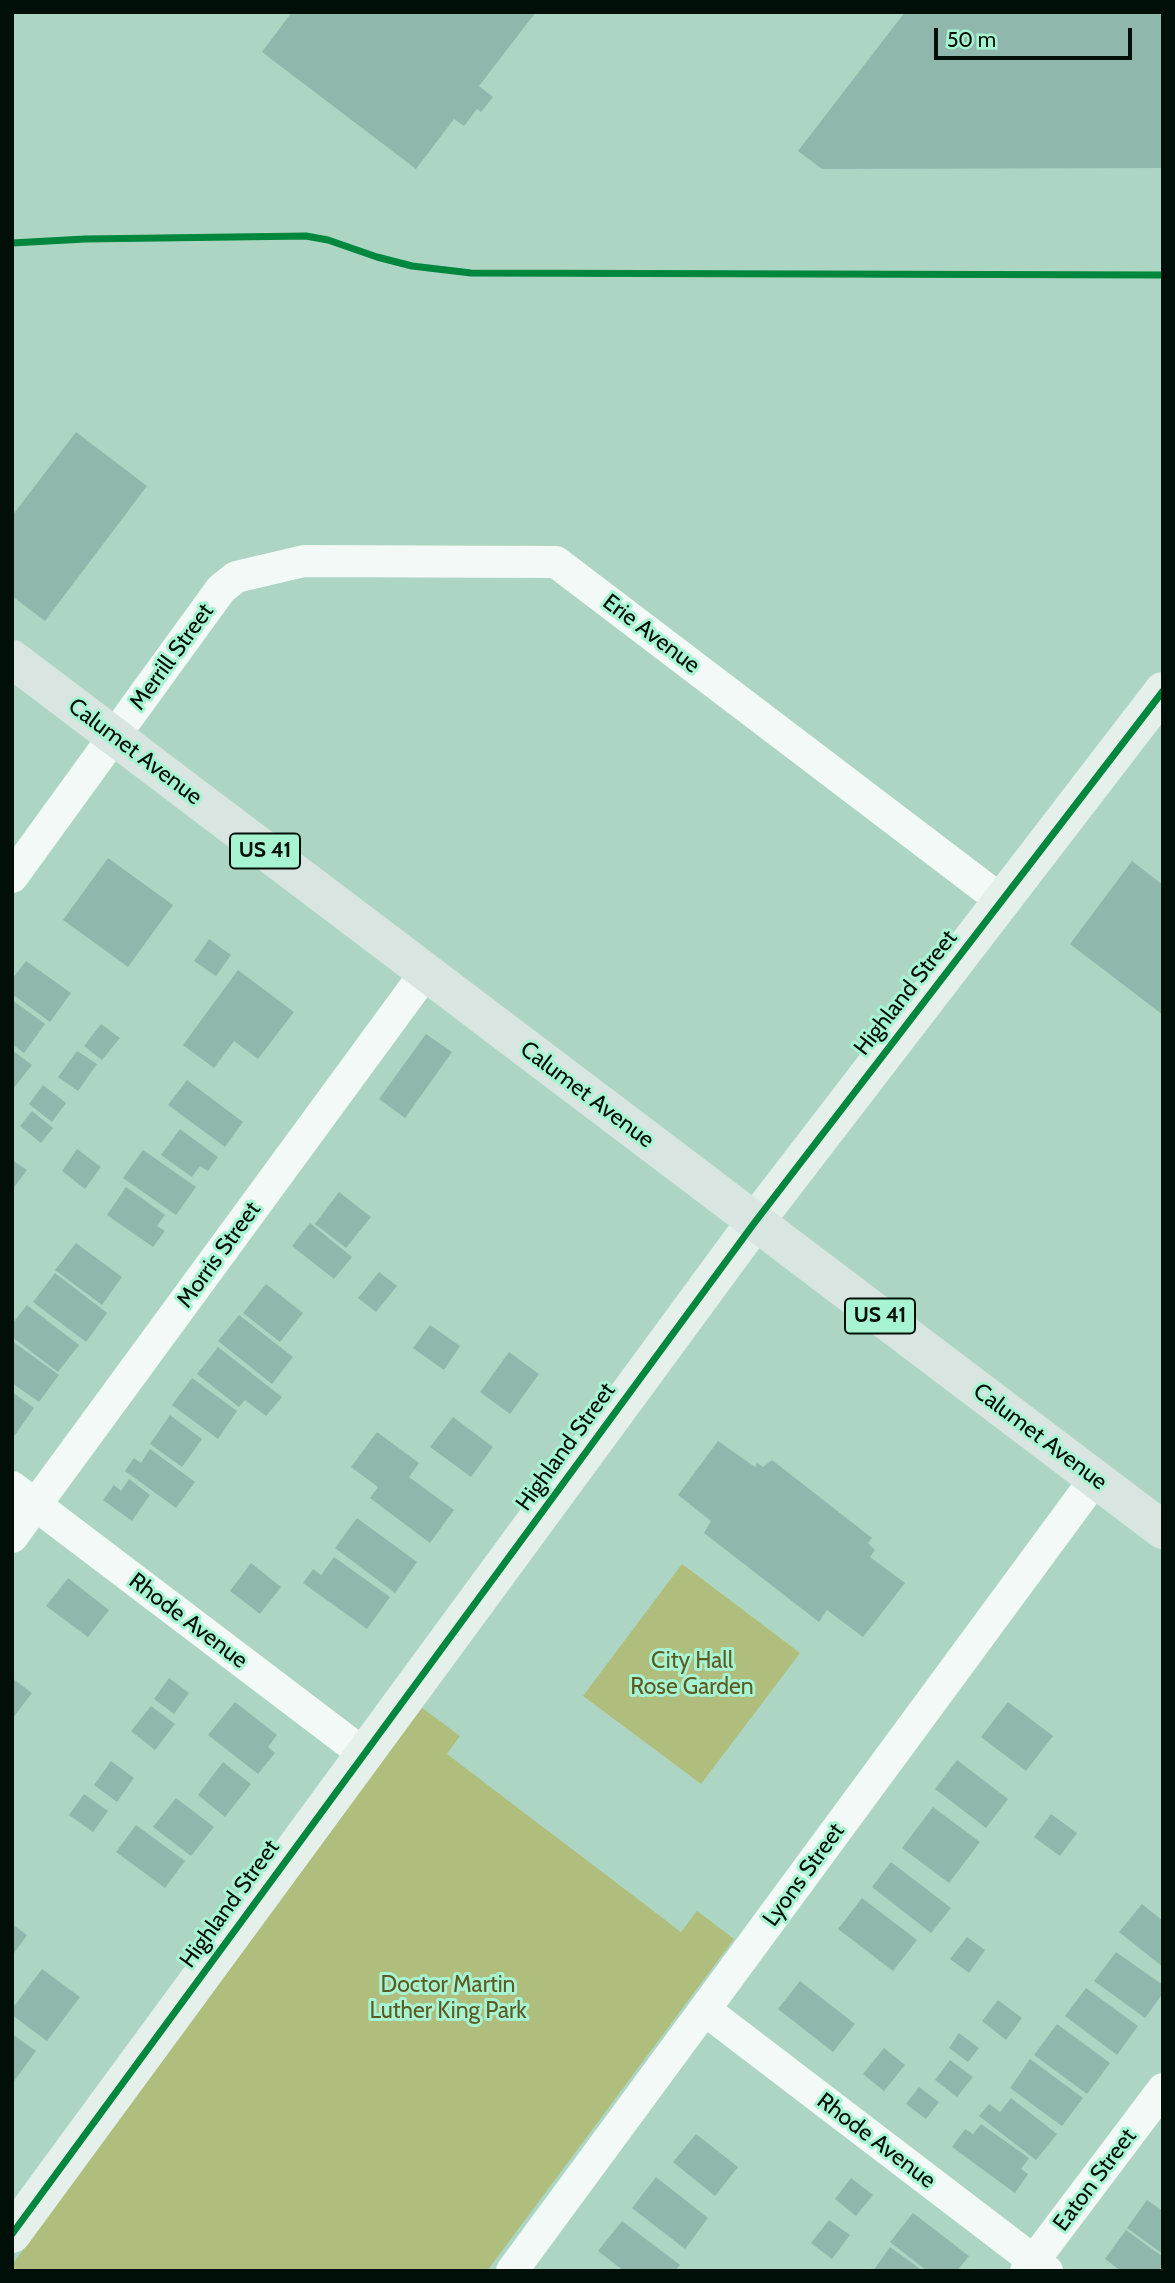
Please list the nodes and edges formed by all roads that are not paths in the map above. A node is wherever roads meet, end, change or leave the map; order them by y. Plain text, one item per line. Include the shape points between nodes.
1 (236, 577) joint
2 (12, 659) edge
3 (1163, 691) edge
4 (115, 737) junction
5 (12, 877) edge
6 (1002, 901) junction
7 (426, 972) junction
8 (755, 1222) junction
9 (1095, 1479) junction
10 (24, 1496) edge
11 (1163, 1530) edge
12 (12, 1537) edge
13 (364, 1754) junction
14 (705, 2010) junction
15 (1163, 2089) edge
16 (12, 2234) edge
17 (1036, 2268) edge
18 (512, 2271) edge

1 - 4 street, Merrill Street via 221,589
1 - 6 street, Erie Avenue via 304,561 556,562
2 - 4 main road, Calumet Avenue / US 41
3 - 6 street, Highland Street
4 - 5 street, Merrill Street
4 - 7 main road, Calumet Avenue / US 41
6 - 8 street, Highland Street
7 - 8 main road, Calumet Avenue / US 41
7 - 10 street, Morris Street
8 - 9 main road, Calumet Avenue / US 41
8 - 13 street, Highland Street
9 - 11 main road, Calumet Avenue / US 41
9 - 14 street, Lyons Street
10 - 12 street, Morris Street
10 - 13 street, Rhode Avenue
13 - 16 street, Highland Street
14 - 17 street, Rhode Avenue
14 - 18 street, Lyons Street
15 - 17 street, Eaton Street

